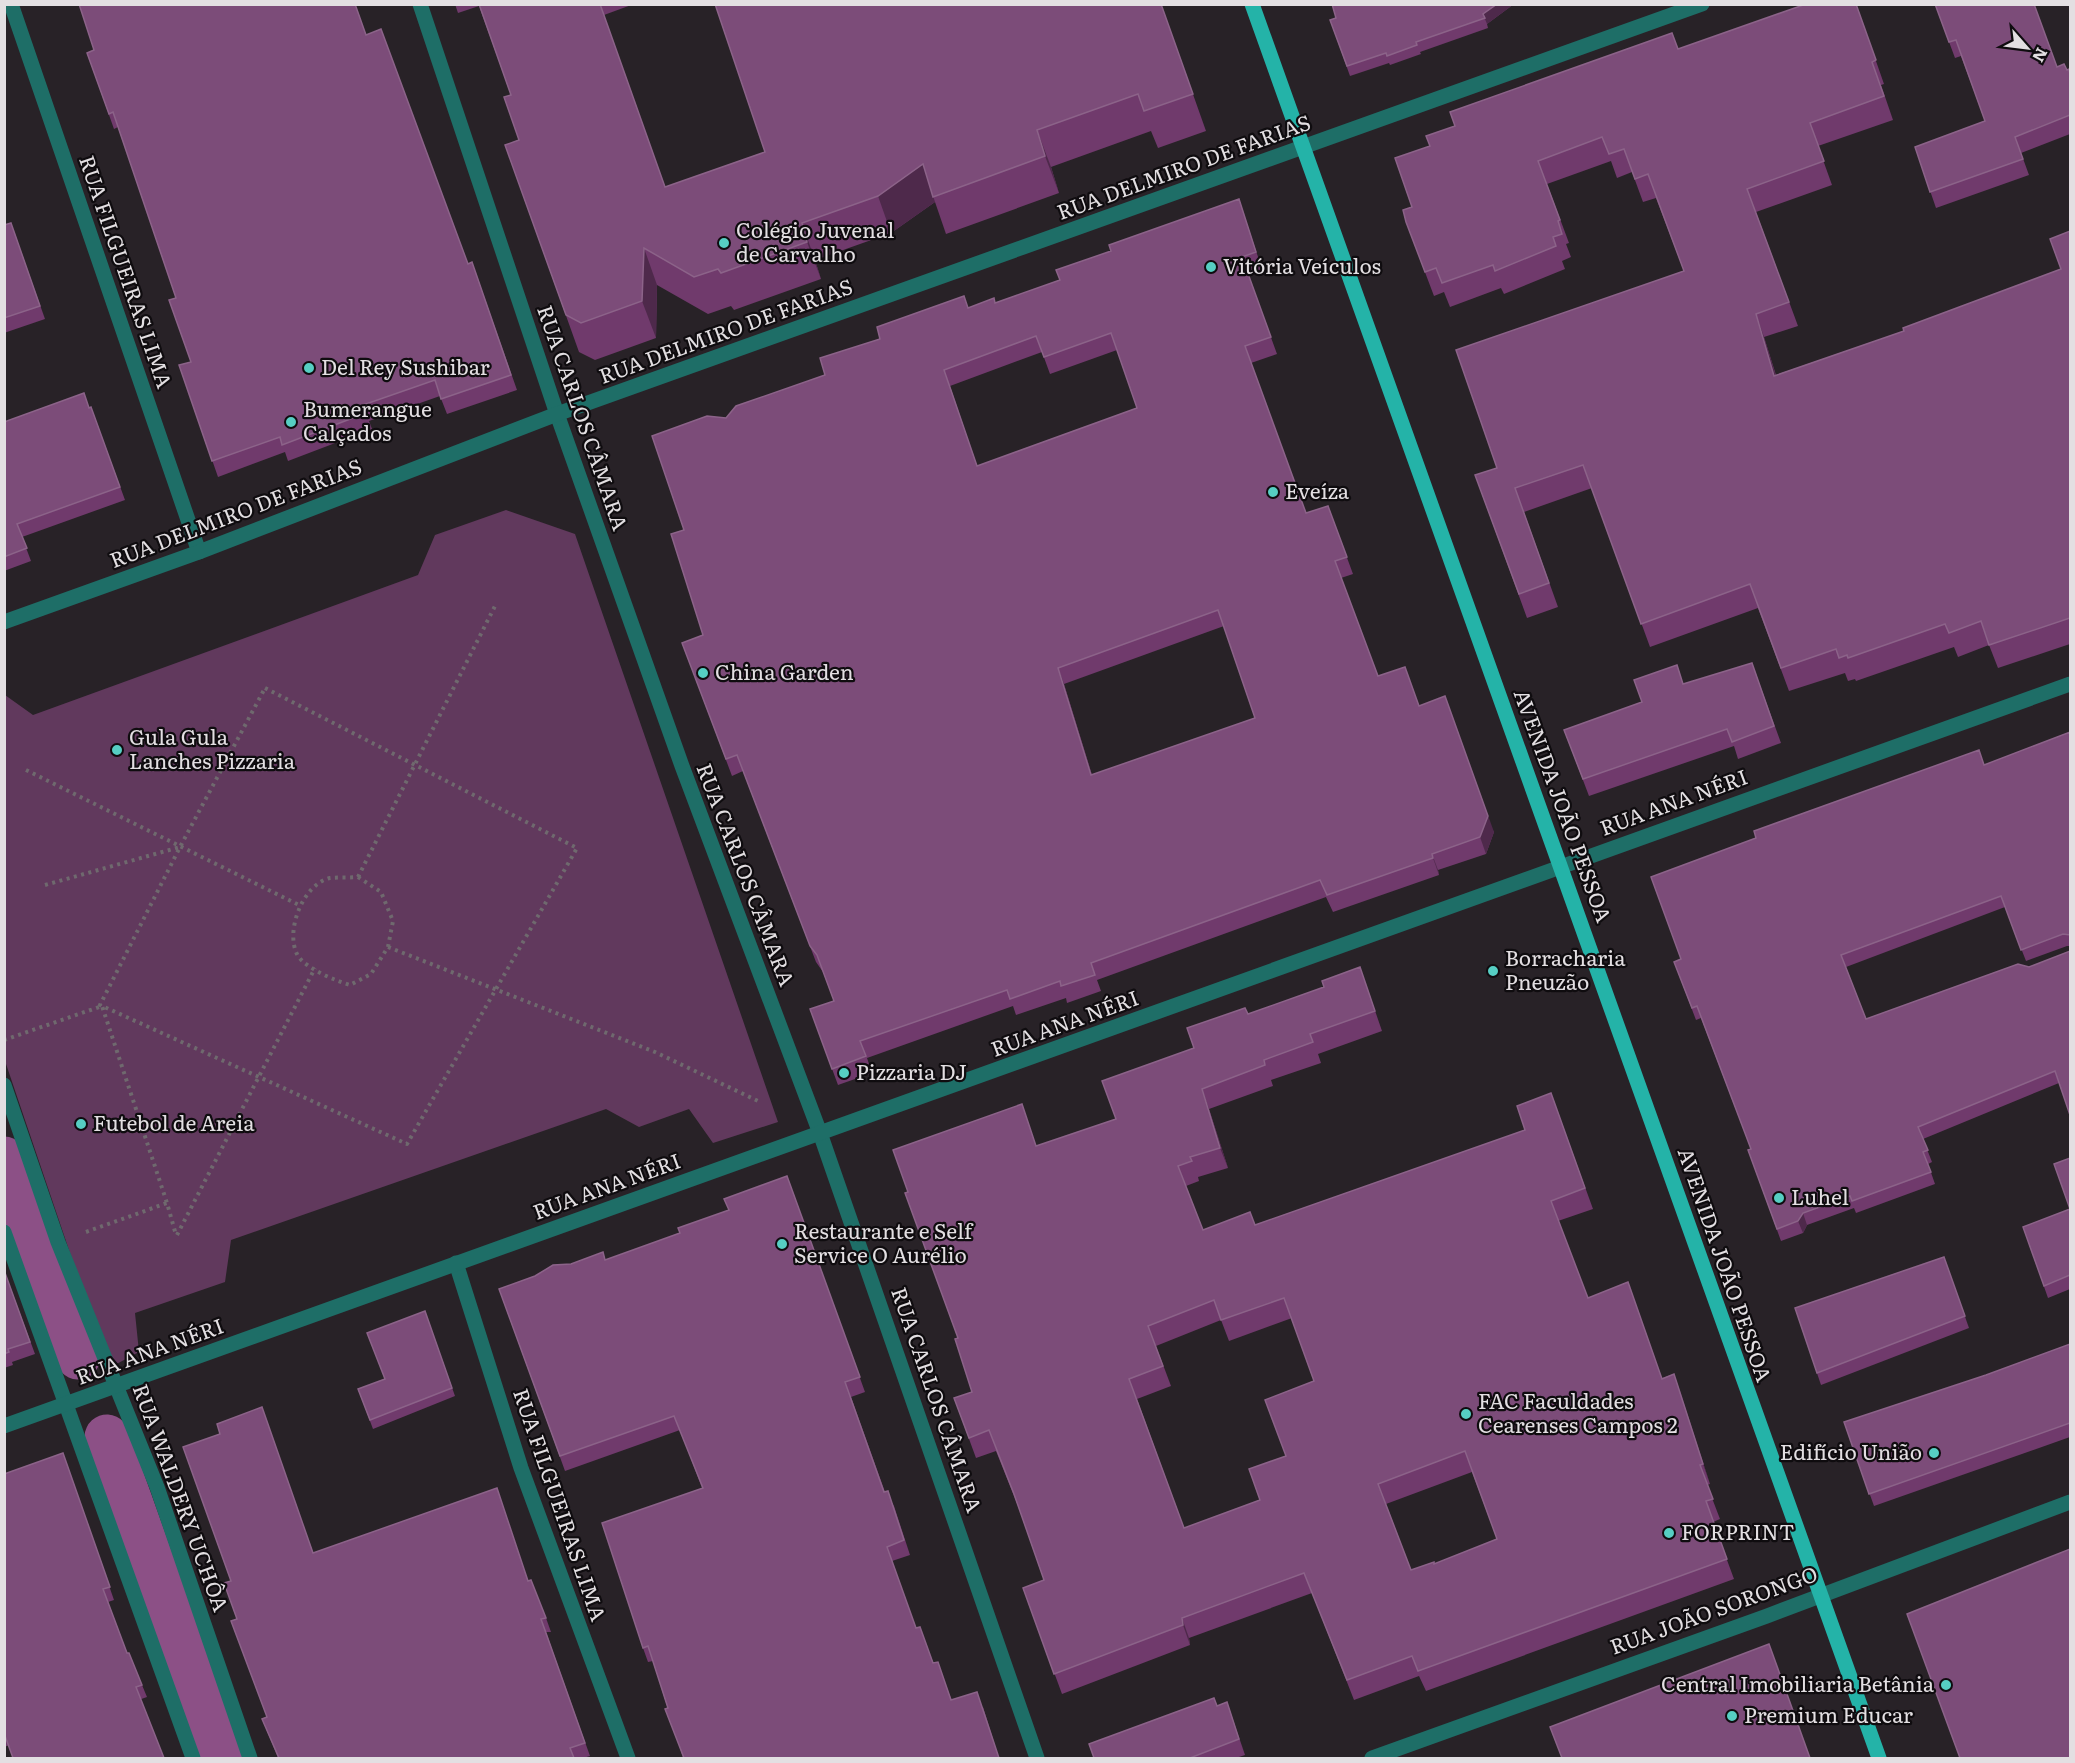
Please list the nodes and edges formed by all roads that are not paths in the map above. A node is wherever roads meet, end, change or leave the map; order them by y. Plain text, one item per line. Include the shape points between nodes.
1 (10, 4) edge
2 (420, 4) edge
3 (1252, 4) edge
4 (1702, 4) edge
5 (1303, 147) junction
6 (557, 414) junction
7 (199, 552) junction
8 (4, 622) edge
9 (2070, 684) edge
10 (1562, 867) junction
11 (4, 1085) edge
12 (820, 1133) junction
13 (4, 1232) edge
14 (456, 1263) junction
15 (117, 1387) junction
16 (66, 1404) junction
17 (4, 1426) edge
18 (2070, 1502) edge
19 (1819, 1594) junction
20 (193, 1758) edge
21 (250, 1758) edge
22 (628, 1758) edge
23 (1037, 1758) edge
24 (1371, 1758) edge
25 (1879, 1758) edge

1 - 7 street, RUA FILGUEIRAS LIMA
2 - 6 street, RUA CARLOS CÂMARA
3 - 5 main road, AVENIDA JOÃO PESSOA
4 - 5 street, RUA DELMIRO DE FARIAS
5 - 6 street, RUA DELMIRO DE FARIAS
5 - 10 main road, AVENIDA JOÃO PESSOA
6 - 7 street, RUA DELMIRO DE FARIAS
6 - 12 street, RUA CARLOS CÂMARA via 682,766
7 - 8 street, RUA DELMIRO DE FARIAS
9 - 10 street, RUA ANA NÉRI
10 - 12 street, RUA ANA NÉRI
10 - 19 main road, AVENIDA JOÃO PESSOA
11 - 15 street, RUA WALDERY UCHÔA via 58,1242
12 - 14 street, RUA ANA NÉRI
12 - 23 street, RUA CARLOS CÂMARA
13 - 16 street
14 - 15 street, RUA ANA NÉRI
14 - 22 street, RUA FILGUEIRAS LIMA via 521,1468
15 - 16 street, RUA ANA NÉRI
15 - 21 street, RUA WALDERY UCHÔA via 161,1497
16 - 17 street, RUA ANA NÉRI
16 - 20 street
18 - 19 street, RUA JOÃO SORONGO
19 - 24 street, RUA JOÃO SORONGO
19 - 25 main road, AVENIDA JOÃO PESSOA

